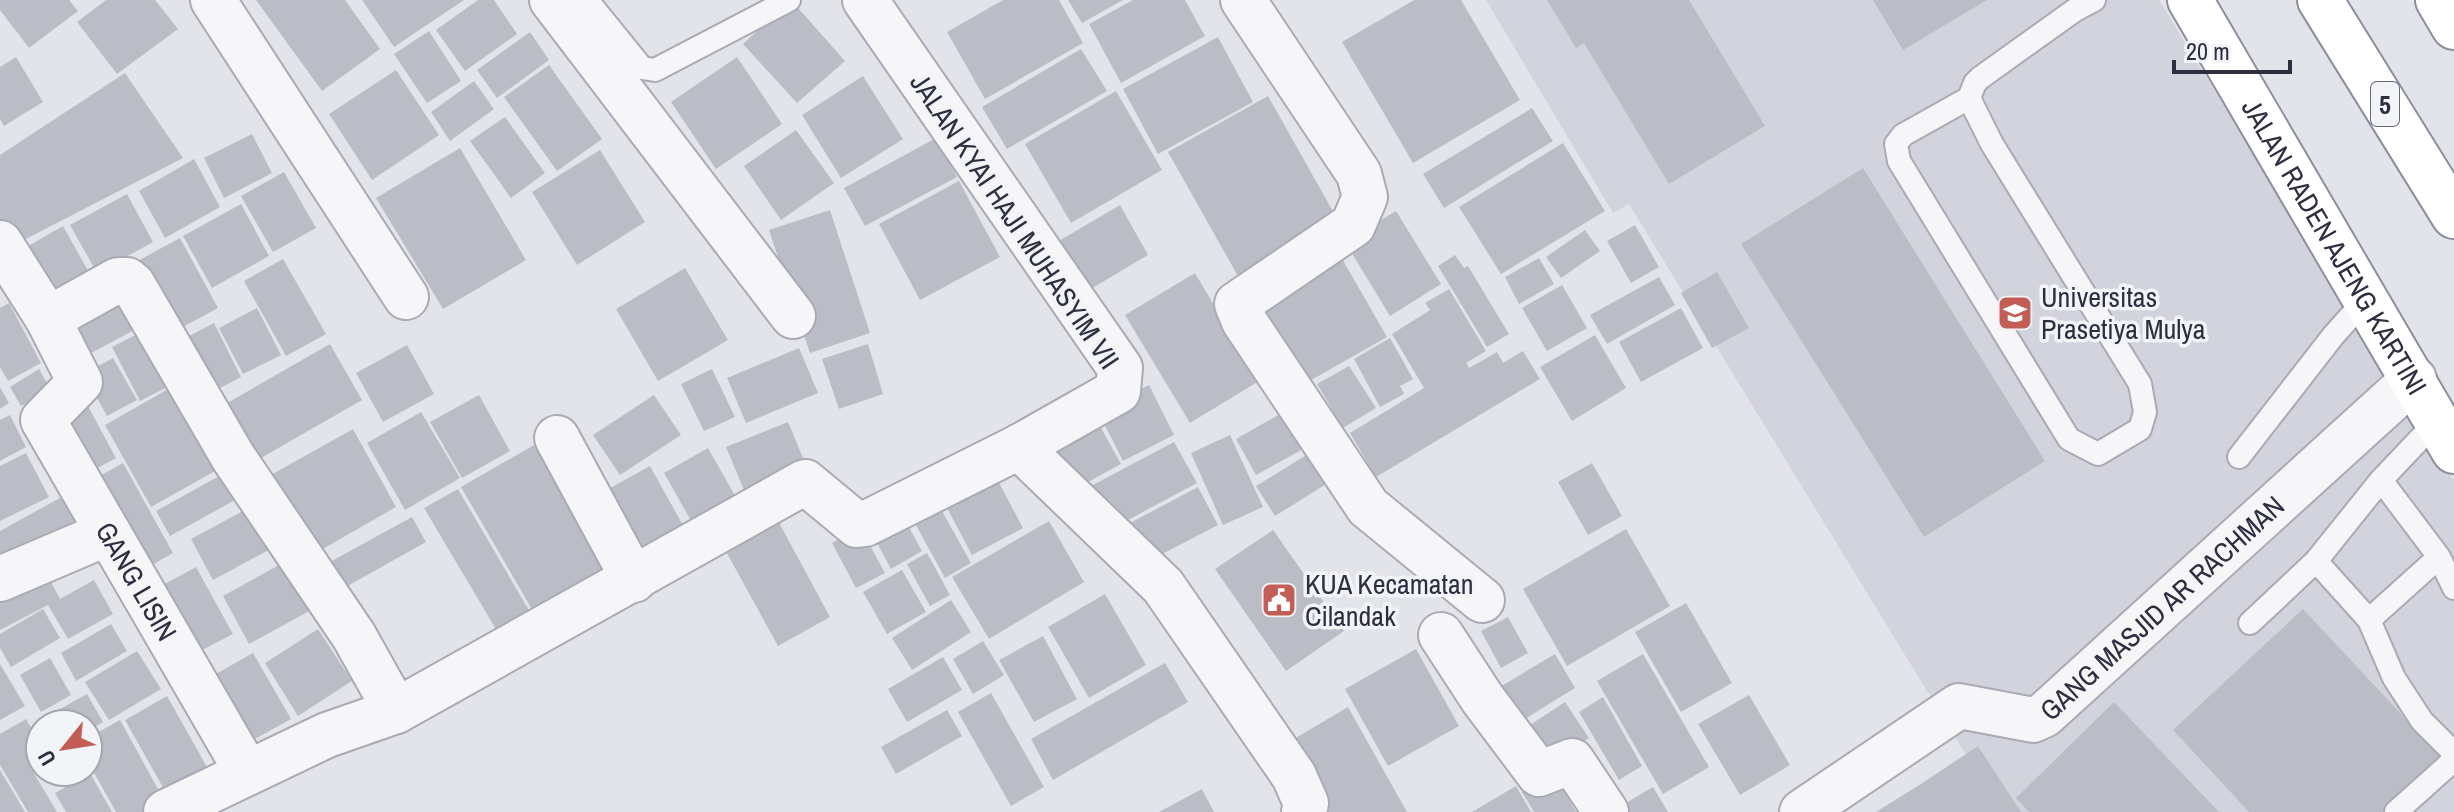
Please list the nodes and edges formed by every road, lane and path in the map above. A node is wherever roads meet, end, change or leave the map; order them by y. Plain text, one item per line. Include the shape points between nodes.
1 (213, 0) edge
2 (552, 0) edge
3 (587, 0) edge
4 (789, 0) edge
5 (865, 0) edge
6 (1243, 0) edge
7 (2190, 0) edge
8 (2320, 0) edge
9 (2438, 0) edge
10 (2079, 3) edge
11 (2454, 27) edge
12 (1969, 98) junction
13 (2454, 216) edge
14 (0, 243) edge
15 (406, 297) dead end
16 (2366, 299) junction
17 (793, 316) dead end
18 (48, 319) junction
19 (2414, 379) junction
20 (2446, 436) edge
21 (557, 438) dead end
22 (1019, 447) junction
23 (2239, 457) dead end
24 (2381, 480) junction
25 (108, 533) junction
26 (2439, 557) junction
27 (2316, 561) junction
28 (0, 579) edge
29 (634, 580) junction
30 (2454, 588) edge
31 (1482, 600) dead end
32 (2369, 620) junction
33 (2250, 623) dead end
34 (1441, 635) dead end
35 (396, 711) junction
36 (2454, 753) edge
37 (2454, 760) edge
38 (247, 772) junction
39 (1830, 804) edge
40 (166, 812) edge
41 (1304, 812) edge
42 (1606, 812) edge
43 (2396, 812) edge

1 - 15 street
2 - 17 street
3 - 4 lane via 642,68 655,70
5 - 22 street, JALAN KYAI HAJI MUHASYIM VII via 1120,368 1118,391
6 - 31 street via 1359,174 1365,197 1353,225 1237,304 1368,507
7 - 16 highway, JALAN RADEN AJENG KARTINI
8 - 13 highway, 5
9 - 11 highway
10 - 12 lane via 1975,83
12 - 12 lane via 2140,384 2145,412 2140,429 2098,454 2069,439 1899,161 1896,144 1903,135
14 - 18 street, GANG LISIN
16 - 19 highway, JALAN RADEN AJENG KARTINI
16 - 23 lane
18 - 25 street, GANG LISIN via 80,382 43,420
18 - 35 street via 118,280 133,285 233,457 354,636
19 - 20 highway, JALAN RADEN AJENG KARTINI
19 - 39 street, GANG MASJID AR RACHMAN via 2044,715 2033,720 1959,706
20 - 24 lane
21 - 29 street
22 - 29 street via 865,524 857,525 805,482
22 - 41 street via 1163,586 1294,776 1306,803
24 - 26 lane
24 - 27 lane
25 - 28 street
25 - 38 street, GANG LISIN
26 - 30 lane
26 - 32 lane
27 - 32 lane
27 - 33 lane
29 - 35 street
32 - 36 lane via 2394,678 2422,721
34 - 42 street via 1539,774 1572,761
35 - 38 street
37 - 43 lane
38 - 40 street

